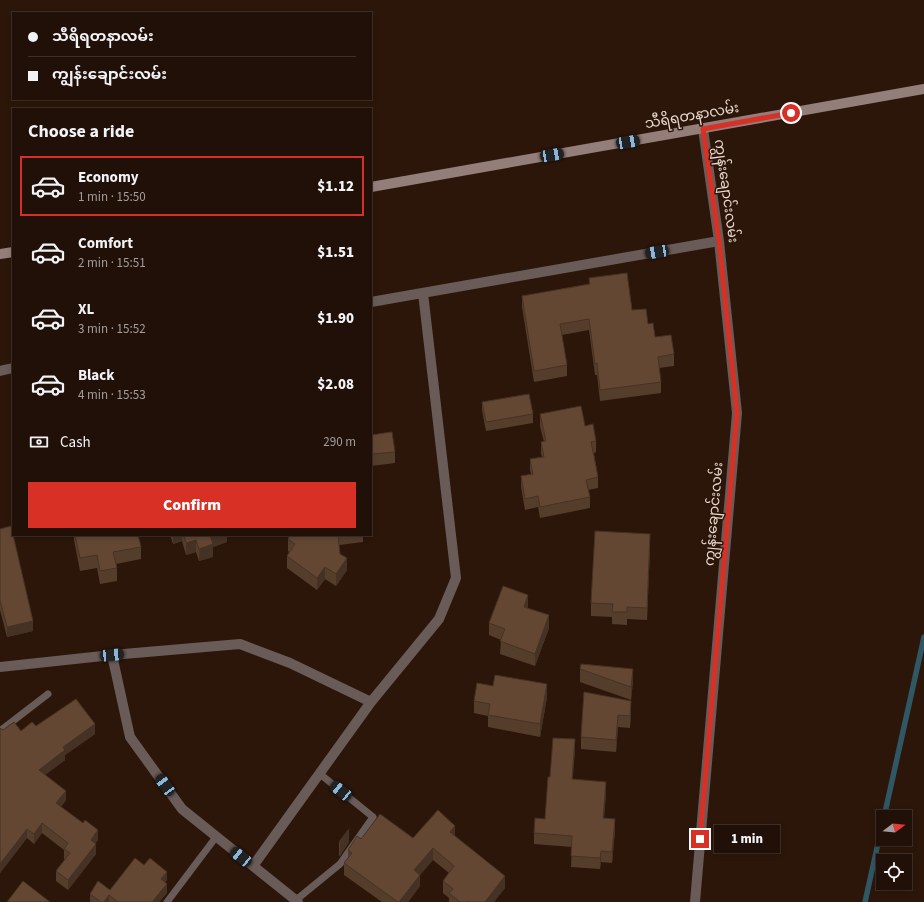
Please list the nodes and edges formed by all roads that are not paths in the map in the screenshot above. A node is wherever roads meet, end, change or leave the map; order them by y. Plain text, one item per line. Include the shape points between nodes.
1 (924, 89) edge
2 (703, 129) junction
3 (372, 187) edge
4 (719, 241) junction
5 (12, 252) edge
6 (0, 254) edge
7 (423, 293) junction
8 (372, 302) edge
9 (12, 368) edge
10 (0, 371) edge
11 (112, 655) junction
12 (0, 667) edge
13 (48, 694) dead end
14 (371, 702) junction
15 (0, 731) edge
16 (320, 774) junction
17 (216, 837) junction
18 (253, 866) junction
19 (297, 901) edge
20 (167, 902) edge
21 (695, 902) edge

1 - 2 main road, သီရိရတနာလမ်း
2 - 3 main road, သီရိရတနာလမ်း
2 - 4 street, ကျွန်းချောင်းလမ်း
4 - 7 street
4 - 21 street, ကျွန်းချောင်းလမ်း via 737,413
5 - 6 main road
7 - 8 street
7 - 14 street via 456,578 439,618
9 - 10 street
11 - 12 street
11 - 14 street via 240,644 290,663
11 - 17 street via 130,737 182,809
13 - 15 lane
14 - 16 street
16 - 18 street
16 - 19 lane via 373,817 340,864
17 - 18 street
17 - 20 lane
18 - 19 street

